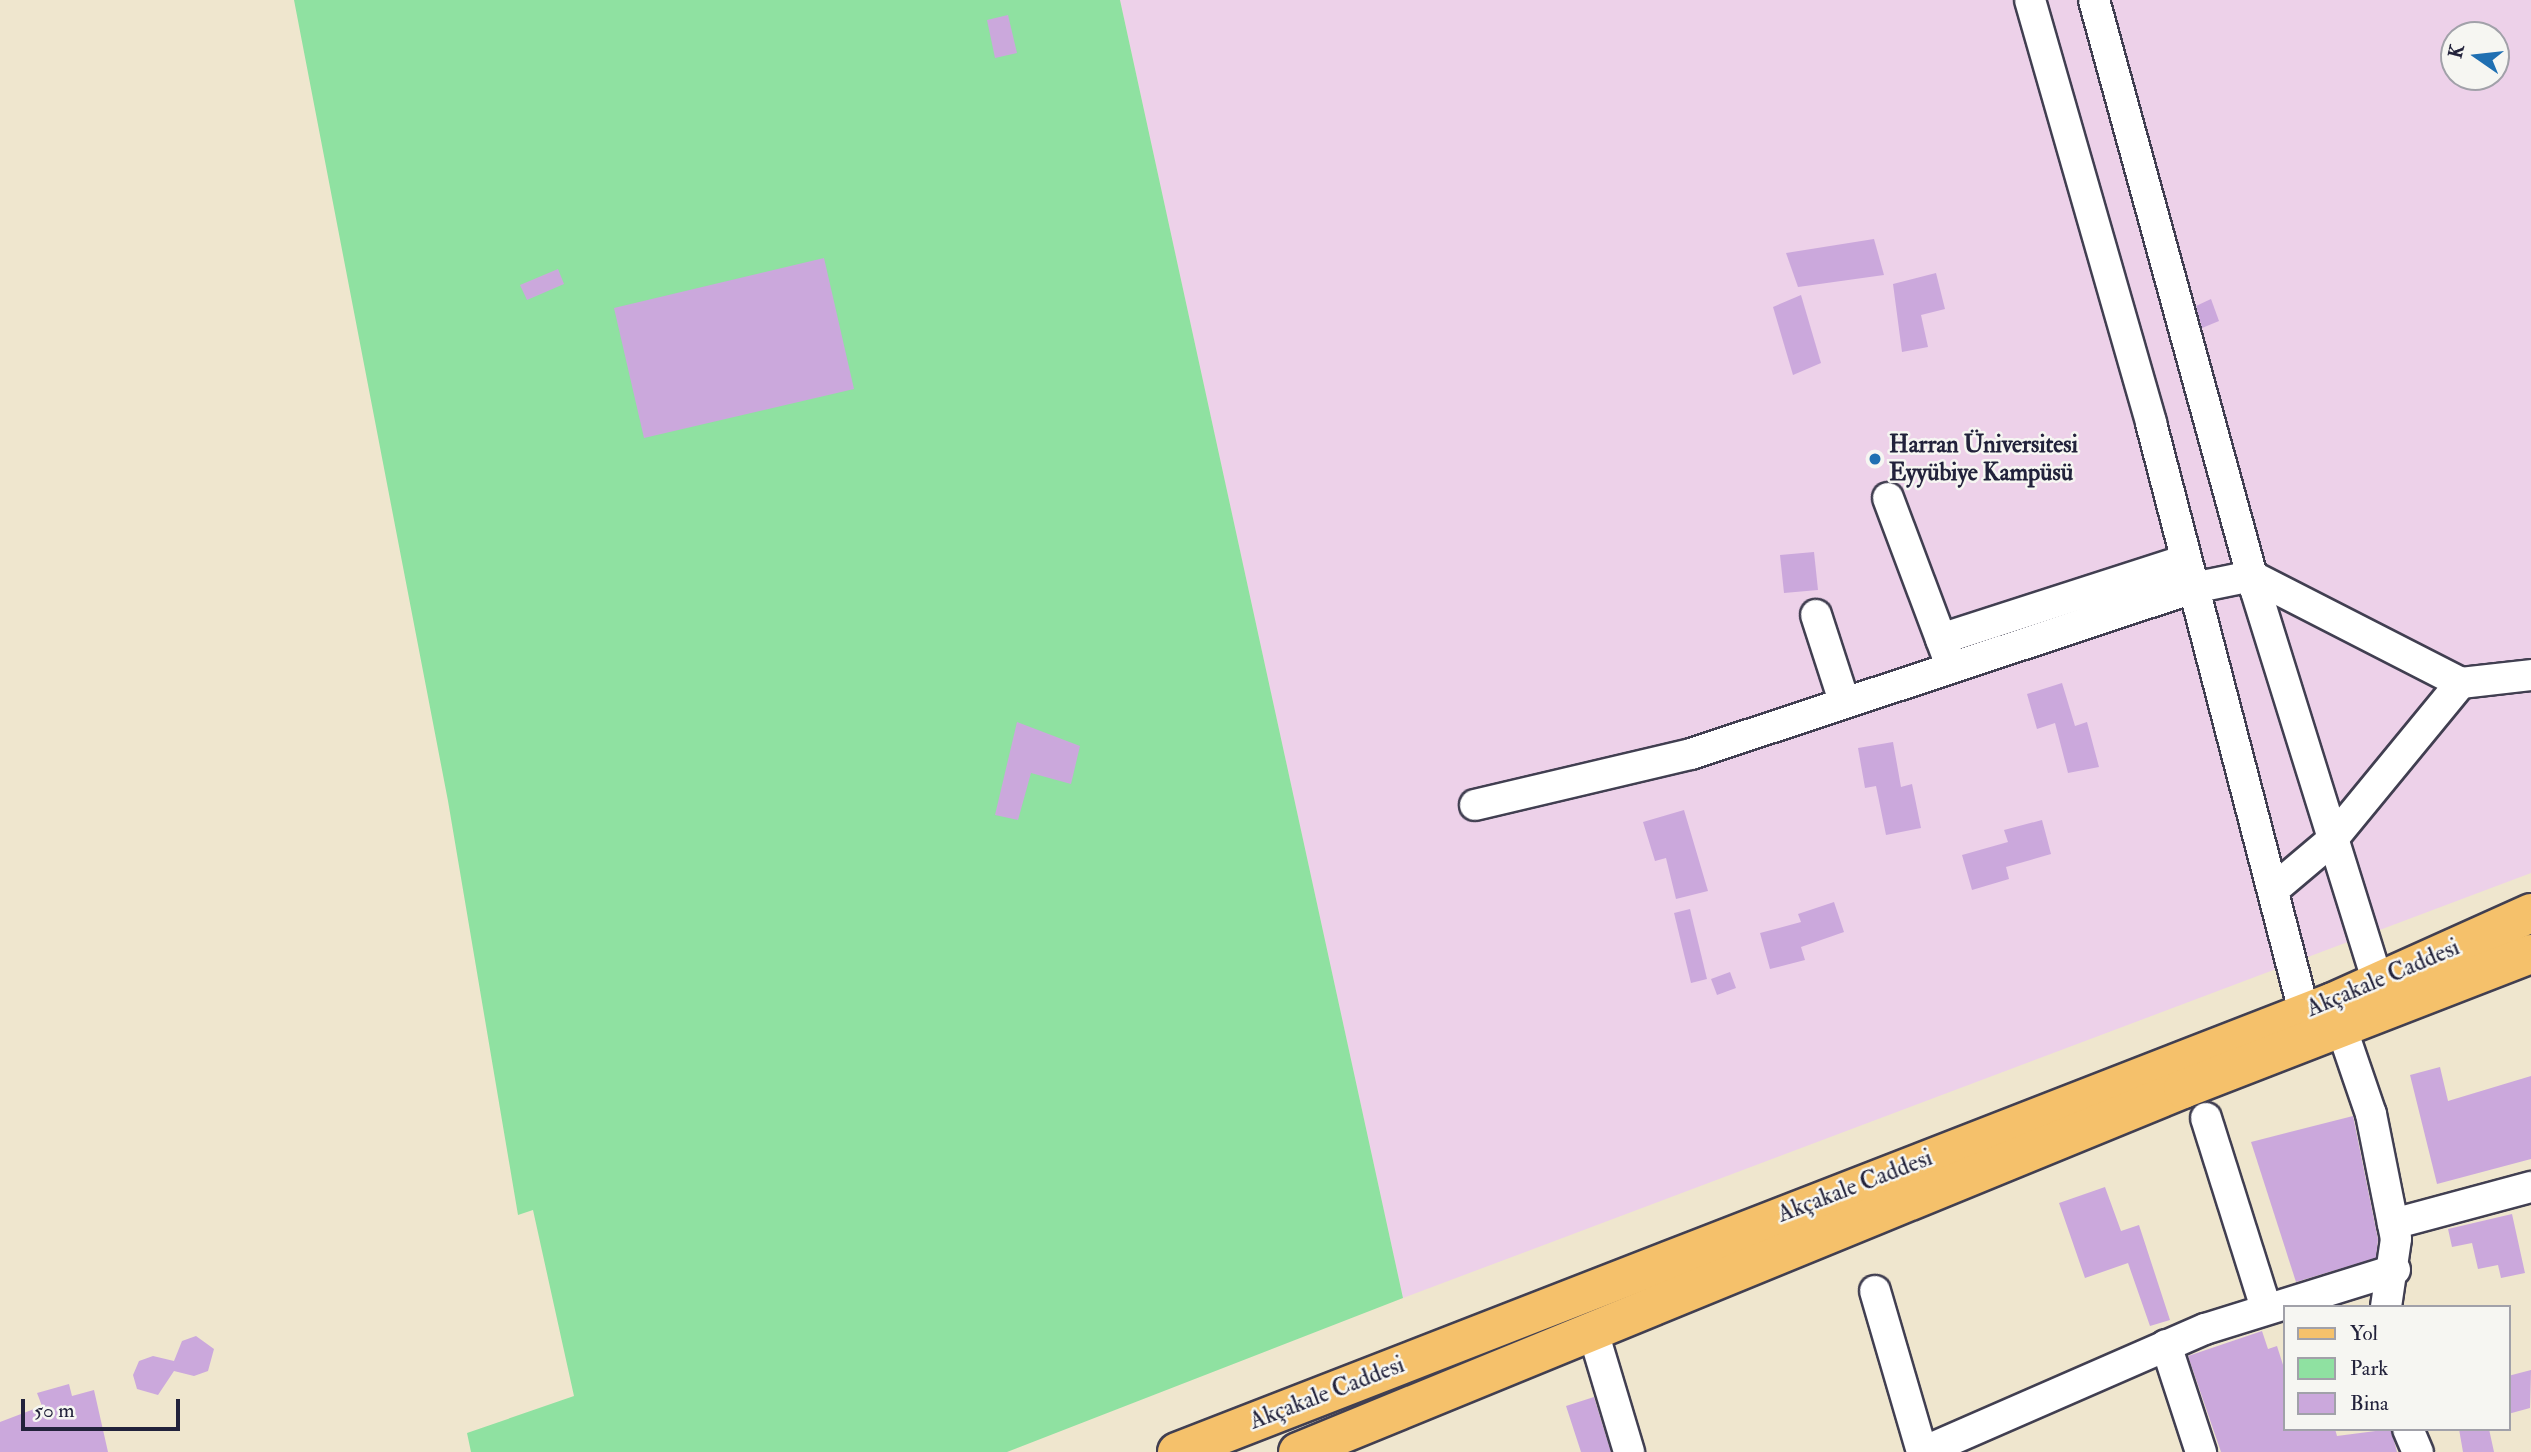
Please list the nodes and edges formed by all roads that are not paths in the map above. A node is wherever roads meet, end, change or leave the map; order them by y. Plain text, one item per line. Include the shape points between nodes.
1 (2030, 0) edge
2 (2094, 0) edge
3 (1888, 498) dead end
4 (2189, 574) junction
5 (2252, 576) junction
6 (1816, 615) dead end
7 (1946, 652) junction
8 (2531, 675) edge
9 (2461, 683) junction
10 (1844, 701) junction
11 (1475, 805) dead end
12 (2330, 841) junction
13 (2273, 890) junction
14 (2531, 913) edge
15 (2531, 954) edge
16 (2382, 998) junction
17 (2323, 1022) junction
18 (2206, 1118) dead end
19 (2531, 1186) edge
20 (2393, 1224) junction
21 (2395, 1270) junction
22 (1875, 1291) dead end
23 (2386, 1305) edge
24 (2266, 1308) junction
25 (1594, 1335) junction
26 (2166, 1345) junction
27 (2409, 1431) edge
28 (1177, 1452) edge
29 (1298, 1452) edge
30 (1629, 1452) edge
31 (1922, 1452) edge
32 (2201, 1452) edge
33 (2418, 1452) edge

1 - 4 street
2 - 5 street
3 - 7 street
4 - 5 street
4 - 7 street
4 - 13 street
5 - 9 street
5 - 12 street
6 - 10 street
7 - 10 street
8 - 9 street
9 - 12 street
10 - 11 street via 1690,754
12 - 13 street
12 - 16 street
13 - 17 street
14 - 16 main road, Akçakale Caddesi
15 - 16 main road, Akçakale Caddesi
16 - 17 main road, Akçakale Caddesi
17 - 20 street via 2371,1114
17 - 25 main road, Akçakale Caddesi via 2183,1089
17 - 28 main road, Akçakale Caddesi
18 - 24 street
19 - 20 street
20 - 21 street
21 - 23 street
21 - 24 street
22 - 31 street
24 - 26 street
25 - 29 main road, Akçakale Caddesi
25 - 30 street
26 - 31 street
26 - 32 street
27 - 33 street

